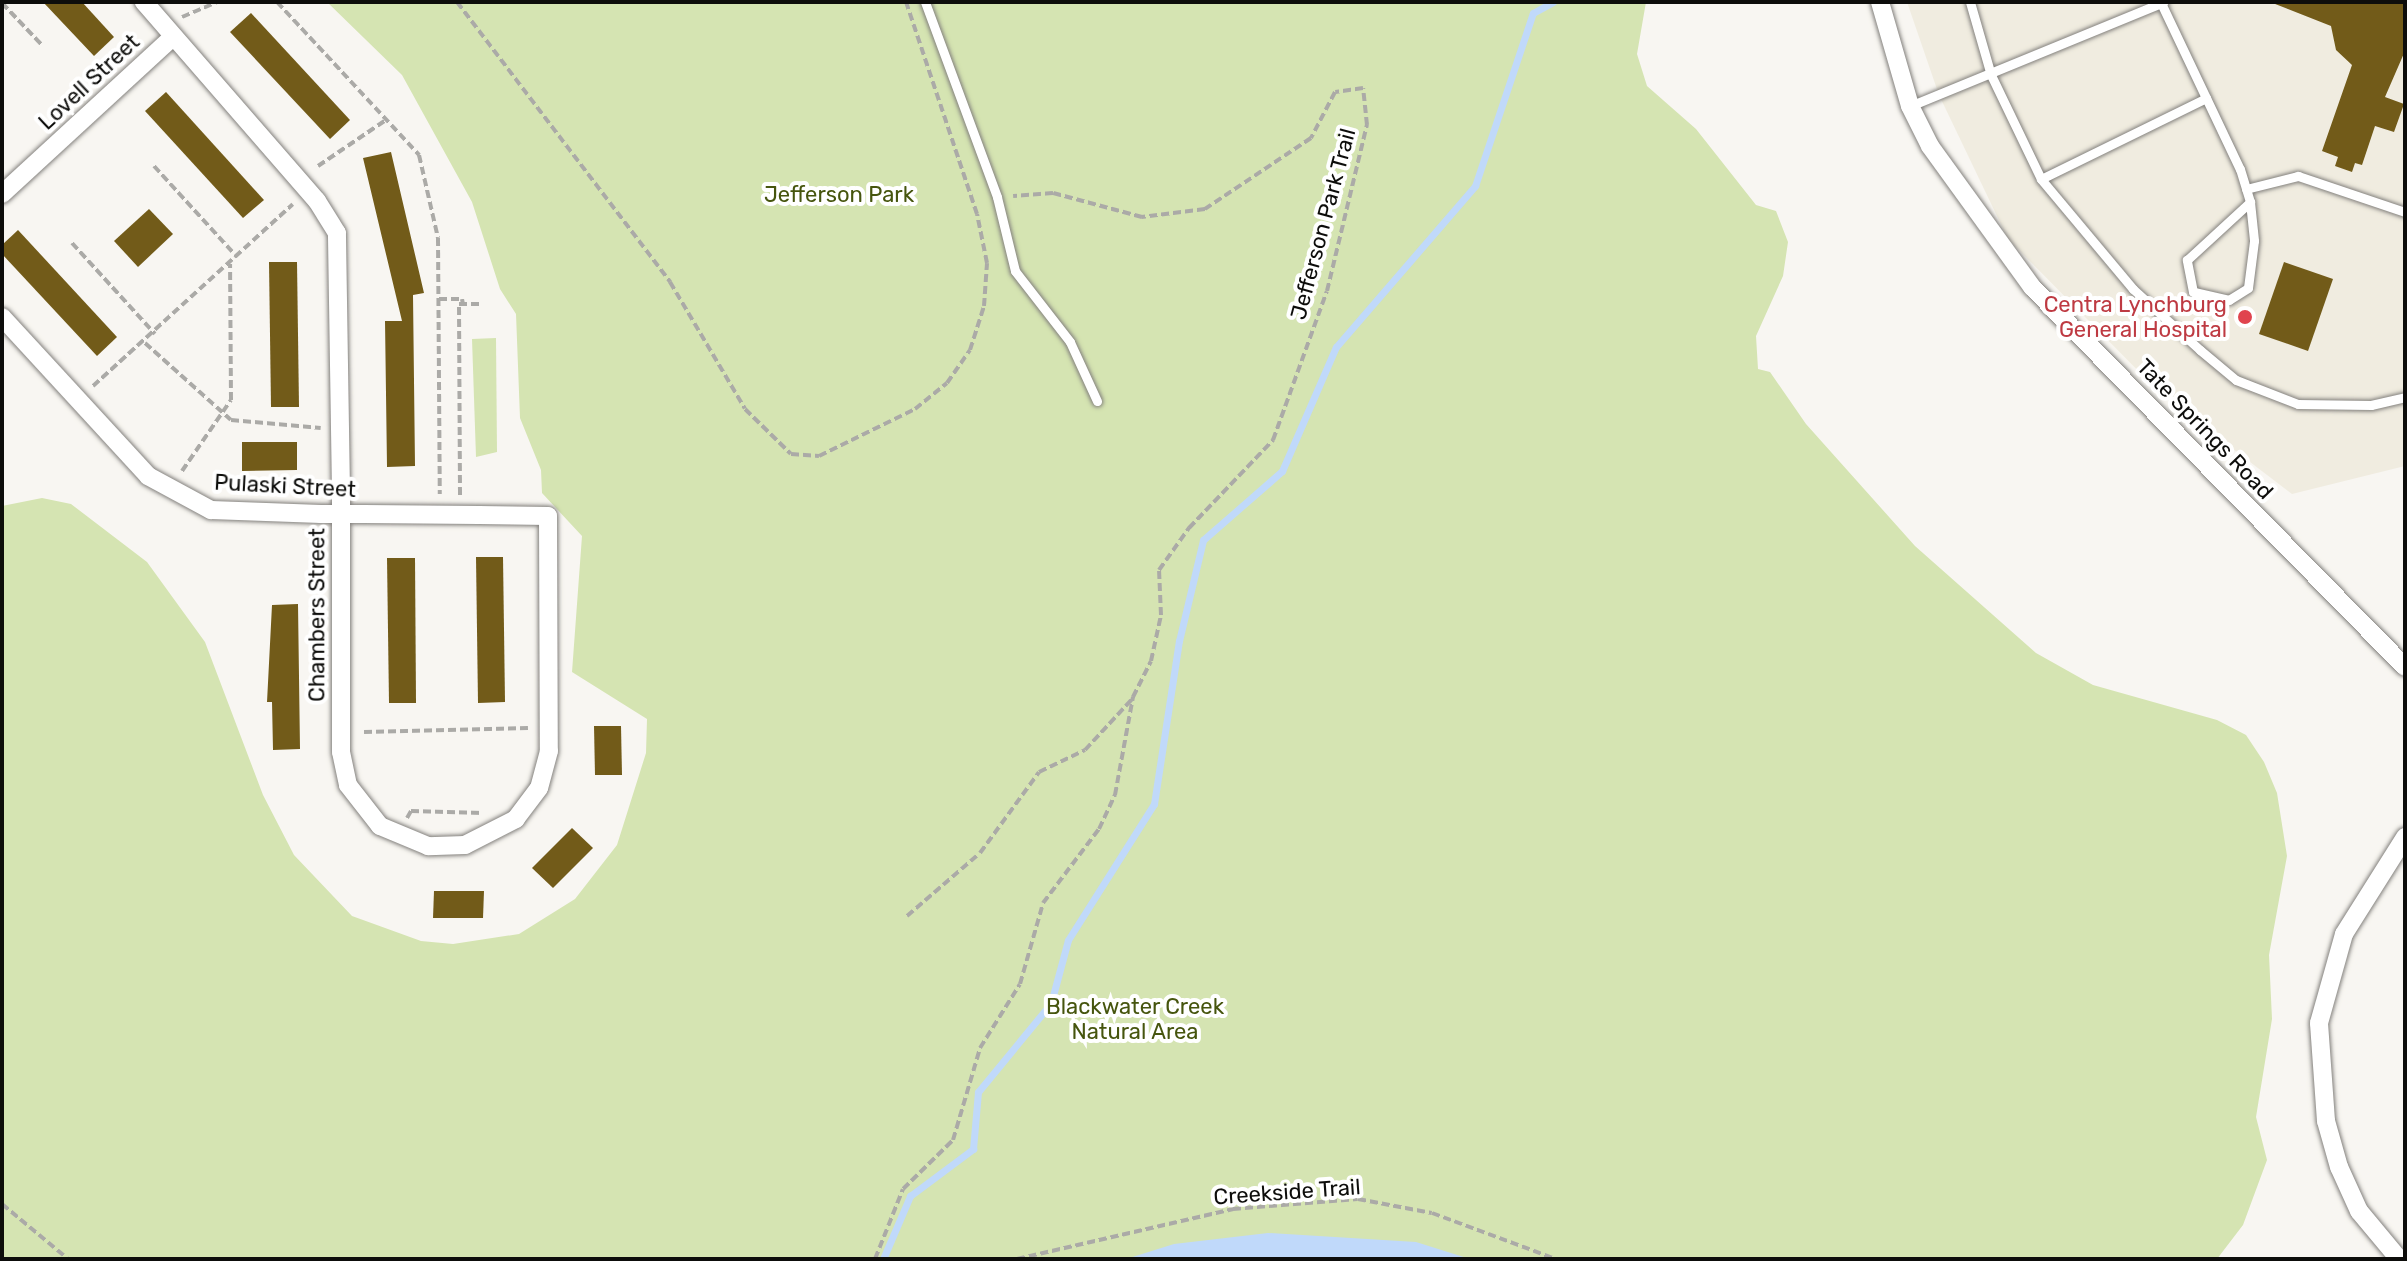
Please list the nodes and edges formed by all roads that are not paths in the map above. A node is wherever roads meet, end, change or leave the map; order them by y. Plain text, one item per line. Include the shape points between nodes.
1 (144, 2) edge
2 (925, 2) edge
3 (1880, 2) edge
4 (1970, 2) edge
5 (2162, 3) edge
6 (173, 37) junction
7 (1991, 75) junction
8 (2206, 98) junction
9 (1910, 106) junction
10 (2041, 179) junction
11 (2246, 189) junction
12 (2, 194) edge
13 (2250, 202) junction
14 (2405, 212) edge
15 (2, 317) edge
16 (2405, 397) edge
17 (1097, 401) dead end
18 (341, 514) junction
19 (548, 516) joint
20 (2405, 667) edge
21 (2405, 837) edge
22 (2399, 1259) edge

1 - 6 street, Chambers Street
2 - 17 lane via 997,197 1015,271 1070,342
3 - 9 street, Tate Springs Road
4 - 7 lane
5 - 7 lane
5 - 8 lane
6 - 12 street, Lovell Street
6 - 18 street, Chambers Street via 317,201 337,233
7 - 9 lane
7 - 10 lane
8 - 10 lane
8 - 11 lane
9 - 20 street, Tate Springs Road via 1930,146 2032,287
10 - 16 lane via 2133,289 2236,380 2298,404 2371,405
11 - 13 lane
11 - 14 lane via 2298,176
13 - 13 lane via 2187,260 2193,292 2229,300 2248,288 2254,265
15 - 18 street, Pulaski Street via 148,476 211,510
18 - 19 street, Pulaski Street
18 - 19 street, Chambers Street via 342,769 356,801 380,826 411,842 445,847 501,831 529,804 546,770
21 - 22 street via 2344,934 2319,1023 2326,1121 2339,1167 2359,1211

